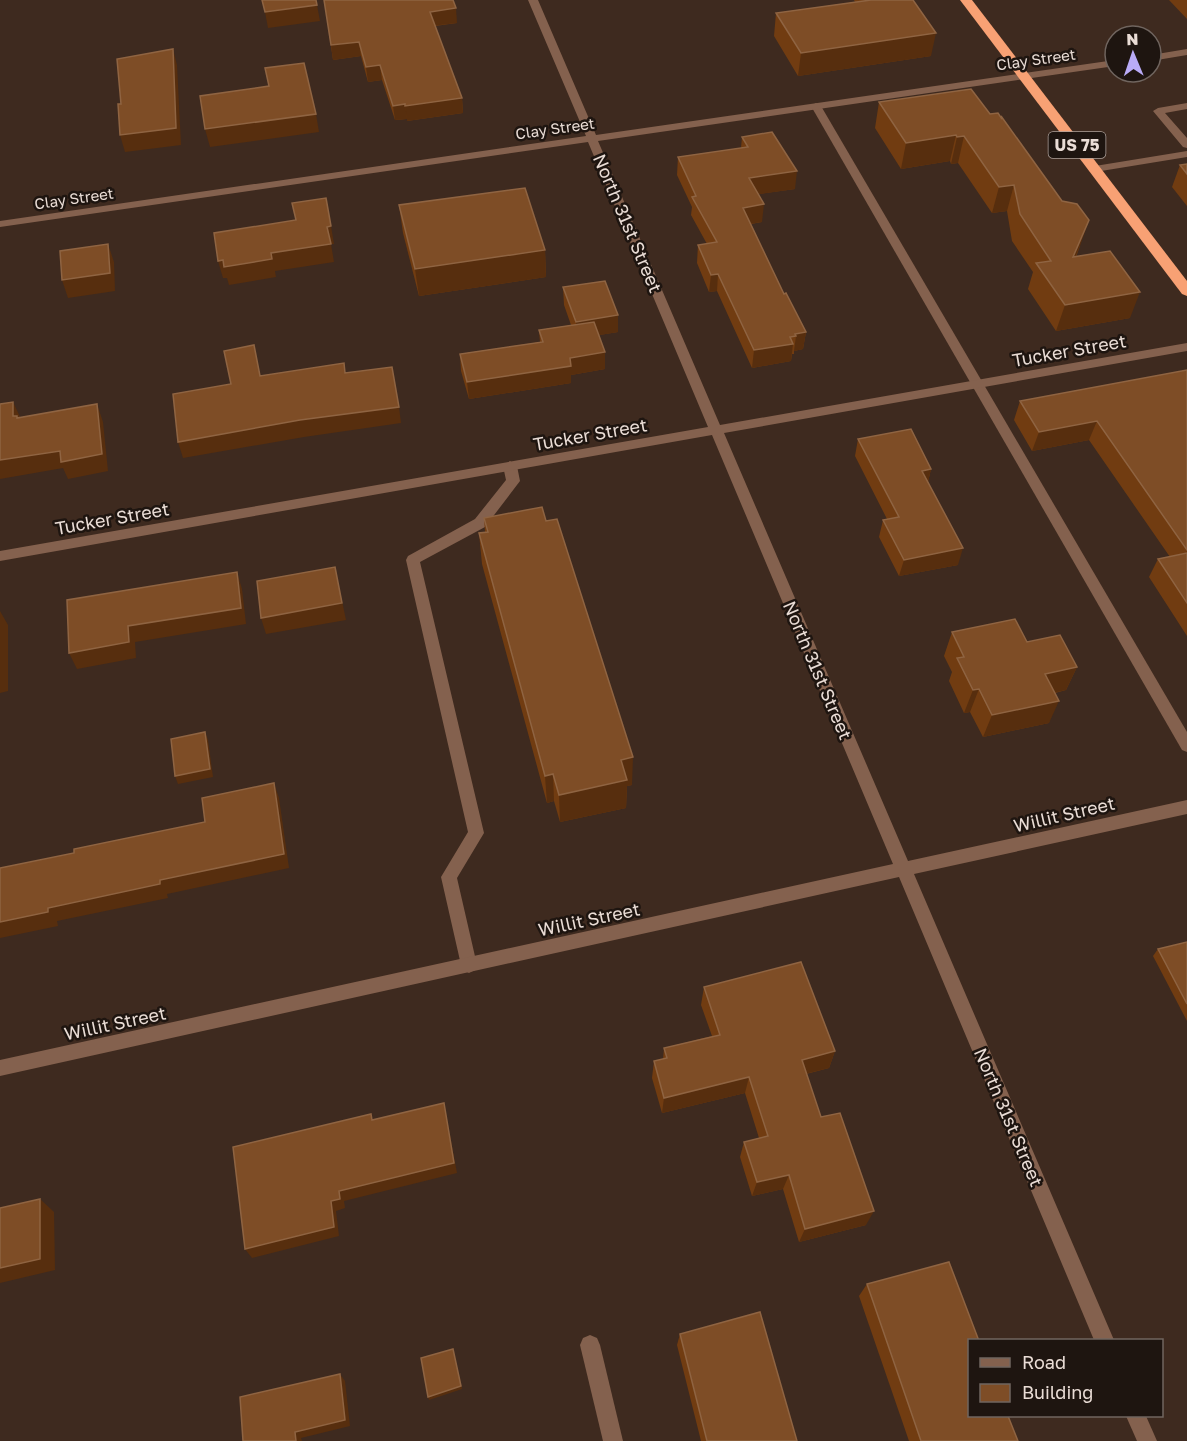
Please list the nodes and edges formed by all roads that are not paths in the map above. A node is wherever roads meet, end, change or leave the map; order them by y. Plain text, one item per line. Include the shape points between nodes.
1 (533, 0) edge
2 (966, 0) edge
3 (1187, 52) edge
4 (1163, 56) edge
5 (1103, 65) edge
6 (1024, 76) junction
7 (816, 106) junction
8 (1187, 106) edge
9 (592, 138) junction
10 (1187, 145) edge
11 (1187, 154) edge
12 (1095, 169) junction
13 (0, 224) edge
14 (1187, 291) edge
15 (1187, 347) edge
16 (980, 384) junction
17 (716, 430) junction
18 (510, 466) junction
19 (0, 556) edge
20 (1187, 746) edge
21 (1187, 807) edge
22 (904, 870) junction
23 (469, 965) junction
24 (0, 1068) edge
25 (1103, 1339) edge
26 (590, 1345) dead end
27 (1136, 1417) edge
28 (613, 1441) edge
29 (1147, 1441) edge

1 - 9 street, North 31st Street
2 - 6 highway, US 75
3 - 4 street
5 - 6 street, Clay Street
6 - 7 street, Clay Street
6 - 12 highway, US 75
7 - 9 street, Clay Street
7 - 16 street
8 - 10 street via 1158,111
9 - 13 street, Clay Street
9 - 17 street, North 31st Street
11 - 12 street
12 - 14 highway, US 75
15 - 16 street, Tucker Street
16 - 17 street, Tucker Street
16 - 20 street
17 - 18 street, Tucker Street
17 - 22 street, North 31st Street
18 - 19 street, Tucker Street
18 - 23 street via 513,481 480,523 413,560 476,833 449,877
21 - 22 street, Willit Street
22 - 23 street, Willit Street
22 - 25 street, North 31st Street
23 - 24 street, Willit Street
26 - 28 street
27 - 29 street

